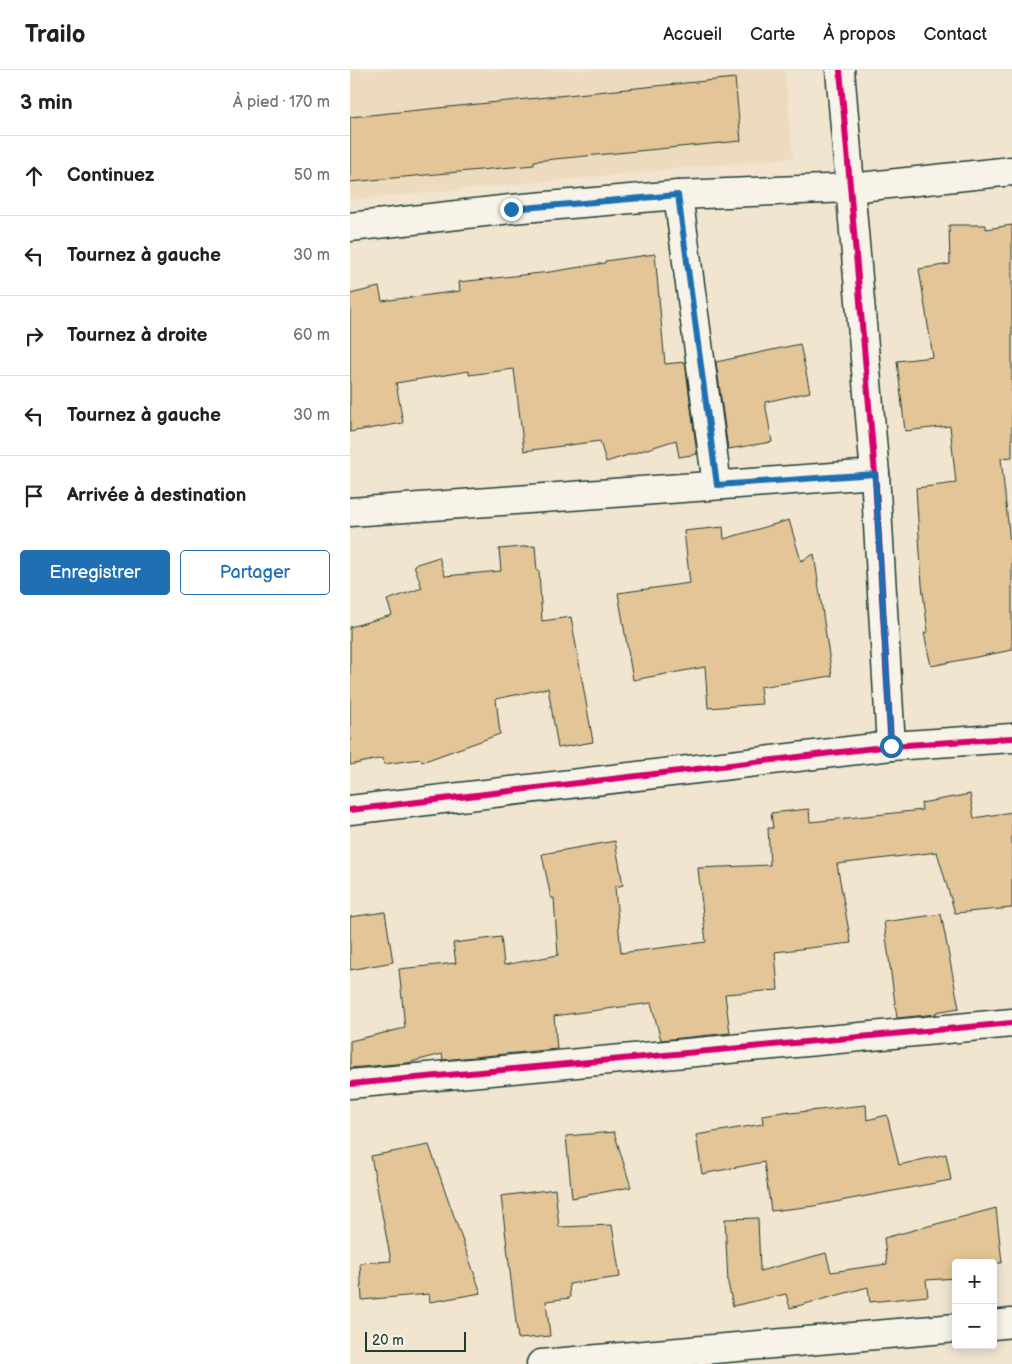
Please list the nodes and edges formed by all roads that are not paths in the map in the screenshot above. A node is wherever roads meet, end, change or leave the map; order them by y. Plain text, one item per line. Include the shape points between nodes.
1 (840, 70) edge
2 (1012, 171) edge
3 (850, 188) junction
4 (678, 195) junction
5 (350, 227) edge
6 (875, 474) junction
7 (717, 485) junction
8 (350, 512) edge
9 (1012, 738) edge
10 (891, 746) junction
11 (350, 810) edge
12 (1012, 1022) edge
13 (350, 1084) edge
14 (1012, 1323) edge
15 (997, 1325) edge
16 (952, 1328) edge
17 (541, 1364) edge

1 - 3 street
2 - 3 street
3 - 4 street
3 - 6 street
4 - 5 street
4 - 7 street
6 - 7 street
6 - 10 street
7 - 8 street
9 - 10 street
10 - 11 street
12 - 13 street
14 - 15 street
16 - 17 street

